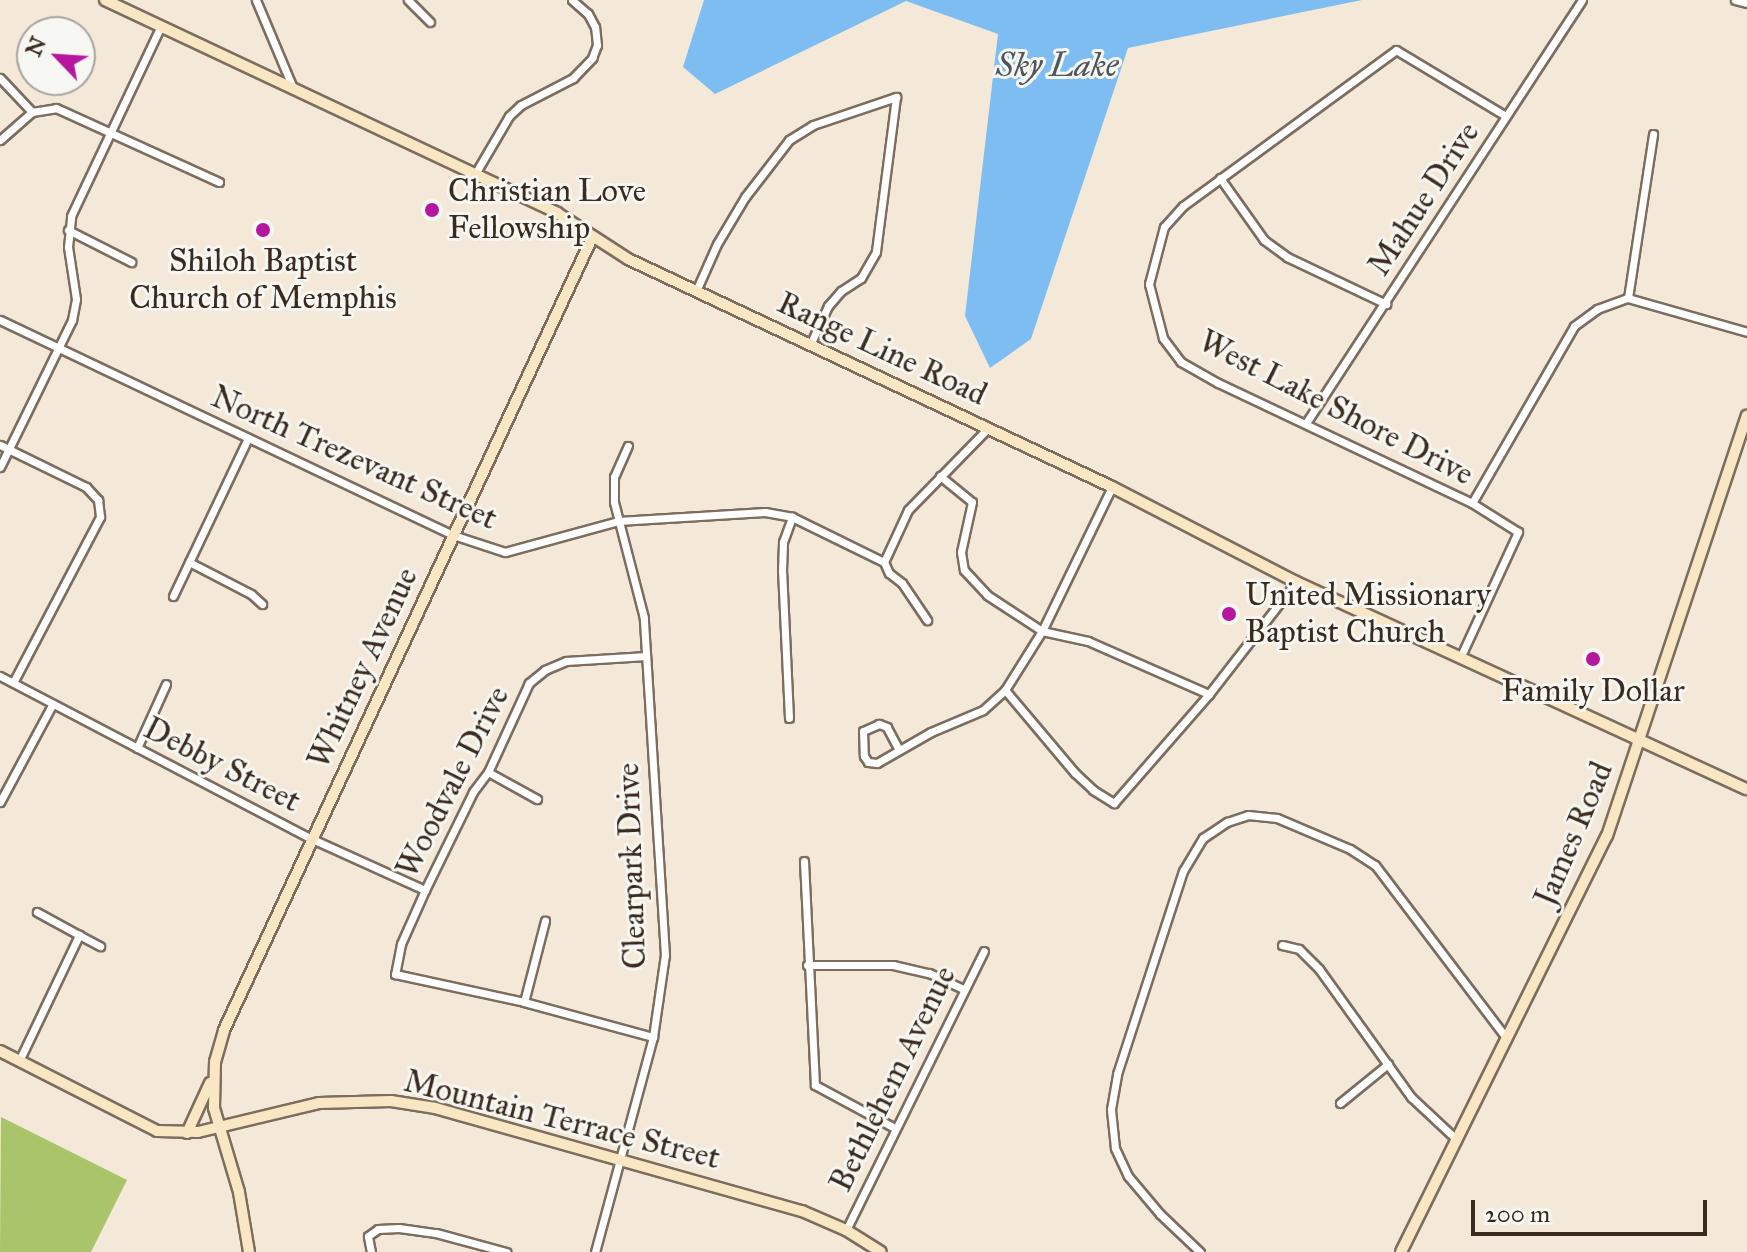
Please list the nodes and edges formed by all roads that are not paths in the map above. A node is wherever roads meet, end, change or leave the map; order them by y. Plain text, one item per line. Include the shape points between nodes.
1 (105, 0) edge
2 (256, 0) edge
3 (408, 0) edge
4 (572, 0) edge
5 (1582, 0) edge
6 (1735, 0) edge
7 (1747, 3) edge
8 (430, 22) dead end
9 (161, 26) junction
10 (0, 78) edge
11 (293, 88) junction
12 (32, 112) junction
13 (1506, 116) junction
14 (110, 133) junction
15 (1653, 134) dead end
16 (0, 140) edge
17 (475, 174) junction
18 (1220, 178) junction
19 (219, 182) dead end
20 (68, 230) junction
21 (592, 238) junction
22 (131, 262) dead end
23 (696, 291) junction
24 (1628, 298) junction
25 (1386, 304) junction
26 (0, 320) edge
27 (1747, 332) edge
28 (810, 345) junction
29 (60, 349) junction
30 (1747, 416) edge
31 (1306, 423) junction
32 (988, 428) junction
33 (248, 438) junction
34 (0, 445) edge
35 (628, 446) dead end
36 (9, 449) junction
37 (0, 467) edge
38 (940, 476) junction
39 (1112, 487) junction
40 (1472, 503) junction
41 (792, 517) junction
42 (618, 521) junction
43 (453, 535) junction
44 (189, 562) junction
45 (884, 562) junction
46 (1296, 582) junction
47 (173, 596) dead end
48 (262, 604) dead end
49 (927, 620) dead end
50 (1042, 631) junction
51 (646, 656) junction
52 (1460, 658) junction
53 (0, 676) edge
54 (13, 683) junction
55 (166, 684) dead end
56 (1005, 690) junction
57 (1209, 694) junction
58 (52, 705) junction
59 (789, 718) dead end
60 (1640, 740) junction
61 (137, 748) junction
62 (899, 750) junction
63 (488, 772) junction
64 (1747, 789) edge
65 (537, 799) dead end
66 (0, 802) edge
67 (312, 839) junction
68 (804, 861) dead end
69 (425, 890) junction
70 (37, 912) dead end
71 (545, 921) dead end
72 (79, 935) junction
73 (1282, 945) dead end
74 (100, 946) dead end
75 (984, 951) dead end
76 (807, 965) junction
77 (964, 989) junction
78 (524, 1002) junction
79 (653, 1037) junction
80 (1508, 1040) junction
81 (0, 1051) edge
82 (19, 1061) junction
83 (1388, 1064) junction
84 (215, 1070) junction
85 (1340, 1103) dead end
86 (895, 1128) junction
87 (218, 1129) junction
88 (187, 1133) junction
89 (1457, 1140) junction
90 (620, 1160) junction
91 (846, 1230) junction
92 (249, 1252) edge
93 (371, 1252) edge
94 (506, 1252) edge
95 (595, 1252) edge
96 (881, 1252) edge
97 (1200, 1252) edge
98 (1401, 1252) edge

1 - 9 main road, Range Line Road
2 - 11 street
3 - 8 street
4 - 17 street via 595,27 597,45 584,70 509,116
5 - 13 street, Mahue Drive
6 - 7 street
9 - 11 main road, Range Line Road
9 - 14 street
10 - 12 street
11 - 17 main road, Range Line Road
12 - 14 street via 56,108
12 - 16 street
13 - 18 street via 1396,50
13 - 25 street, Mahue Drive
14 - 19 street
14 - 20 street
15 - 24 street
17 - 21 main road, Range Line Road via 557,213
18 - 25 street via 1264,240 1287,257
18 - 31 street, West Lake Shore Drive via 1164,227 1149,284 1163,338 1181,362
20 - 22 street
20 - 29 street via 76,299
21 - 23 main road, Range Line Road
21 - 43 main road, Whitney Avenue
23 - 28 main road, Range Line Road
23 - 28 street via 745,197 789,140 813,125 896,97 871,265 828,306
24 - 27 street
24 - 40 street via 1597,309 1574,326
25 - 31 street, Mahue Drive
26 - 29 street, North Trezevant Street
28 - 32 main road, Range Line Road
29 - 33 street, North Trezevant Street
29 - 36 street
30 - 60 main road, James Road
31 - 40 street, West Lake Shore Drive
32 - 38 street
32 - 39 main road, Range Line Road
33 - 43 street, North Trezevant Street
33 - 44 street
34 - 36 street
35 - 42 street, Clearpark Drive via 614,477
36 - 37 street
36 - 54 street via 86,487 98,500 100,517
38 - 45 street via 908,510
38 - 50 street via 972,502 961,552 964,570 987,595
39 - 46 main road, Range Line Road
39 - 50 street
40 - 52 street, West Lake Shore Drive via 1518,532
41 - 42 street, North Trezevant Street via 765,512
41 - 45 street, North Trezevant Street
41 - 59 street via 783,542 782,571
42 - 43 street, North Trezevant Street via 505,552
42 - 51 street, Clearpark Drive via 644,618
43 - 67 main road, Whitney Avenue
44 - 47 street
44 - 48 street
45 - 49 street
46 - 52 main road, Range Line Road
46 - 57 street
50 - 56 street
50 - 57 street via 1088,641
51 - 63 street, Woodvale Drive via 566,661 545,670 529,683
51 - 79 street, Clearpark Drive via 665,955
52 - 60 main road, Range Line Road
53 - 54 street, Debby Street
54 - 58 street, Debby Street
55 - 61 street
56 - 57 street via 1075,773 1114,803
56 - 62 street via 983,710
58 - 61 street, Debby Street
58 - 66 street
60 - 64 main road, Range Line Road
60 - 80 main road, James Road via 1598,856
61 - 67 street, Debby Street
62 - 62 street via 887,727 879,724 863,731 868,762 877,763
63 - 65 street
63 - 69 street, Woodvale Drive
67 - 69 street, Debby Street
67 - 84 main road, Whitney Avenue via 224,1030
68 - 76 street
69 - 78 street, Woodvale Drive via 401,944 395,974
70 - 72 street
71 - 78 street
72 - 74 street
72 - 82 street
73 - 83 street via 1299,949 1319,969
75 - 77 street, Bethlehem Avenue
76 - 77 street via 893,965
76 - 86 street via 815,1085
77 - 86 street, Bethlehem Avenue
78 - 79 street
79 - 90 street, Clearpark Drive
80 - 89 main road, James Road
80 - 97 street via 1375,865 1277,818 1248,815 1203,838 1183,871 1117,1074 1111,1109 1115,1148 1128,1176
81 - 82 main road, Mountain Terrace Street
82 - 88 main road, Mountain Terrace Street via 139,1125
83 - 85 street
83 - 89 street via 1411,1097
84 - 87 main road, Whitney Avenue
84 - 88 main road
86 - 91 street, Bethlehem Avenue
87 - 88 main road, Mountain Terrace Street
87 - 90 main road, Mountain Terrace Street via 319,1103 391,1101 435,1108
87 - 92 main road, Whitney Avenue via 239,1192
89 - 98 main road, James Road
90 - 91 main road, Mountain Terrace Street via 802,1211
90 - 95 street, Clearpark Drive
91 - 96 main road, Mountain Terrace Street
93 - 94 street via 368,1236 378,1229 399,1228

